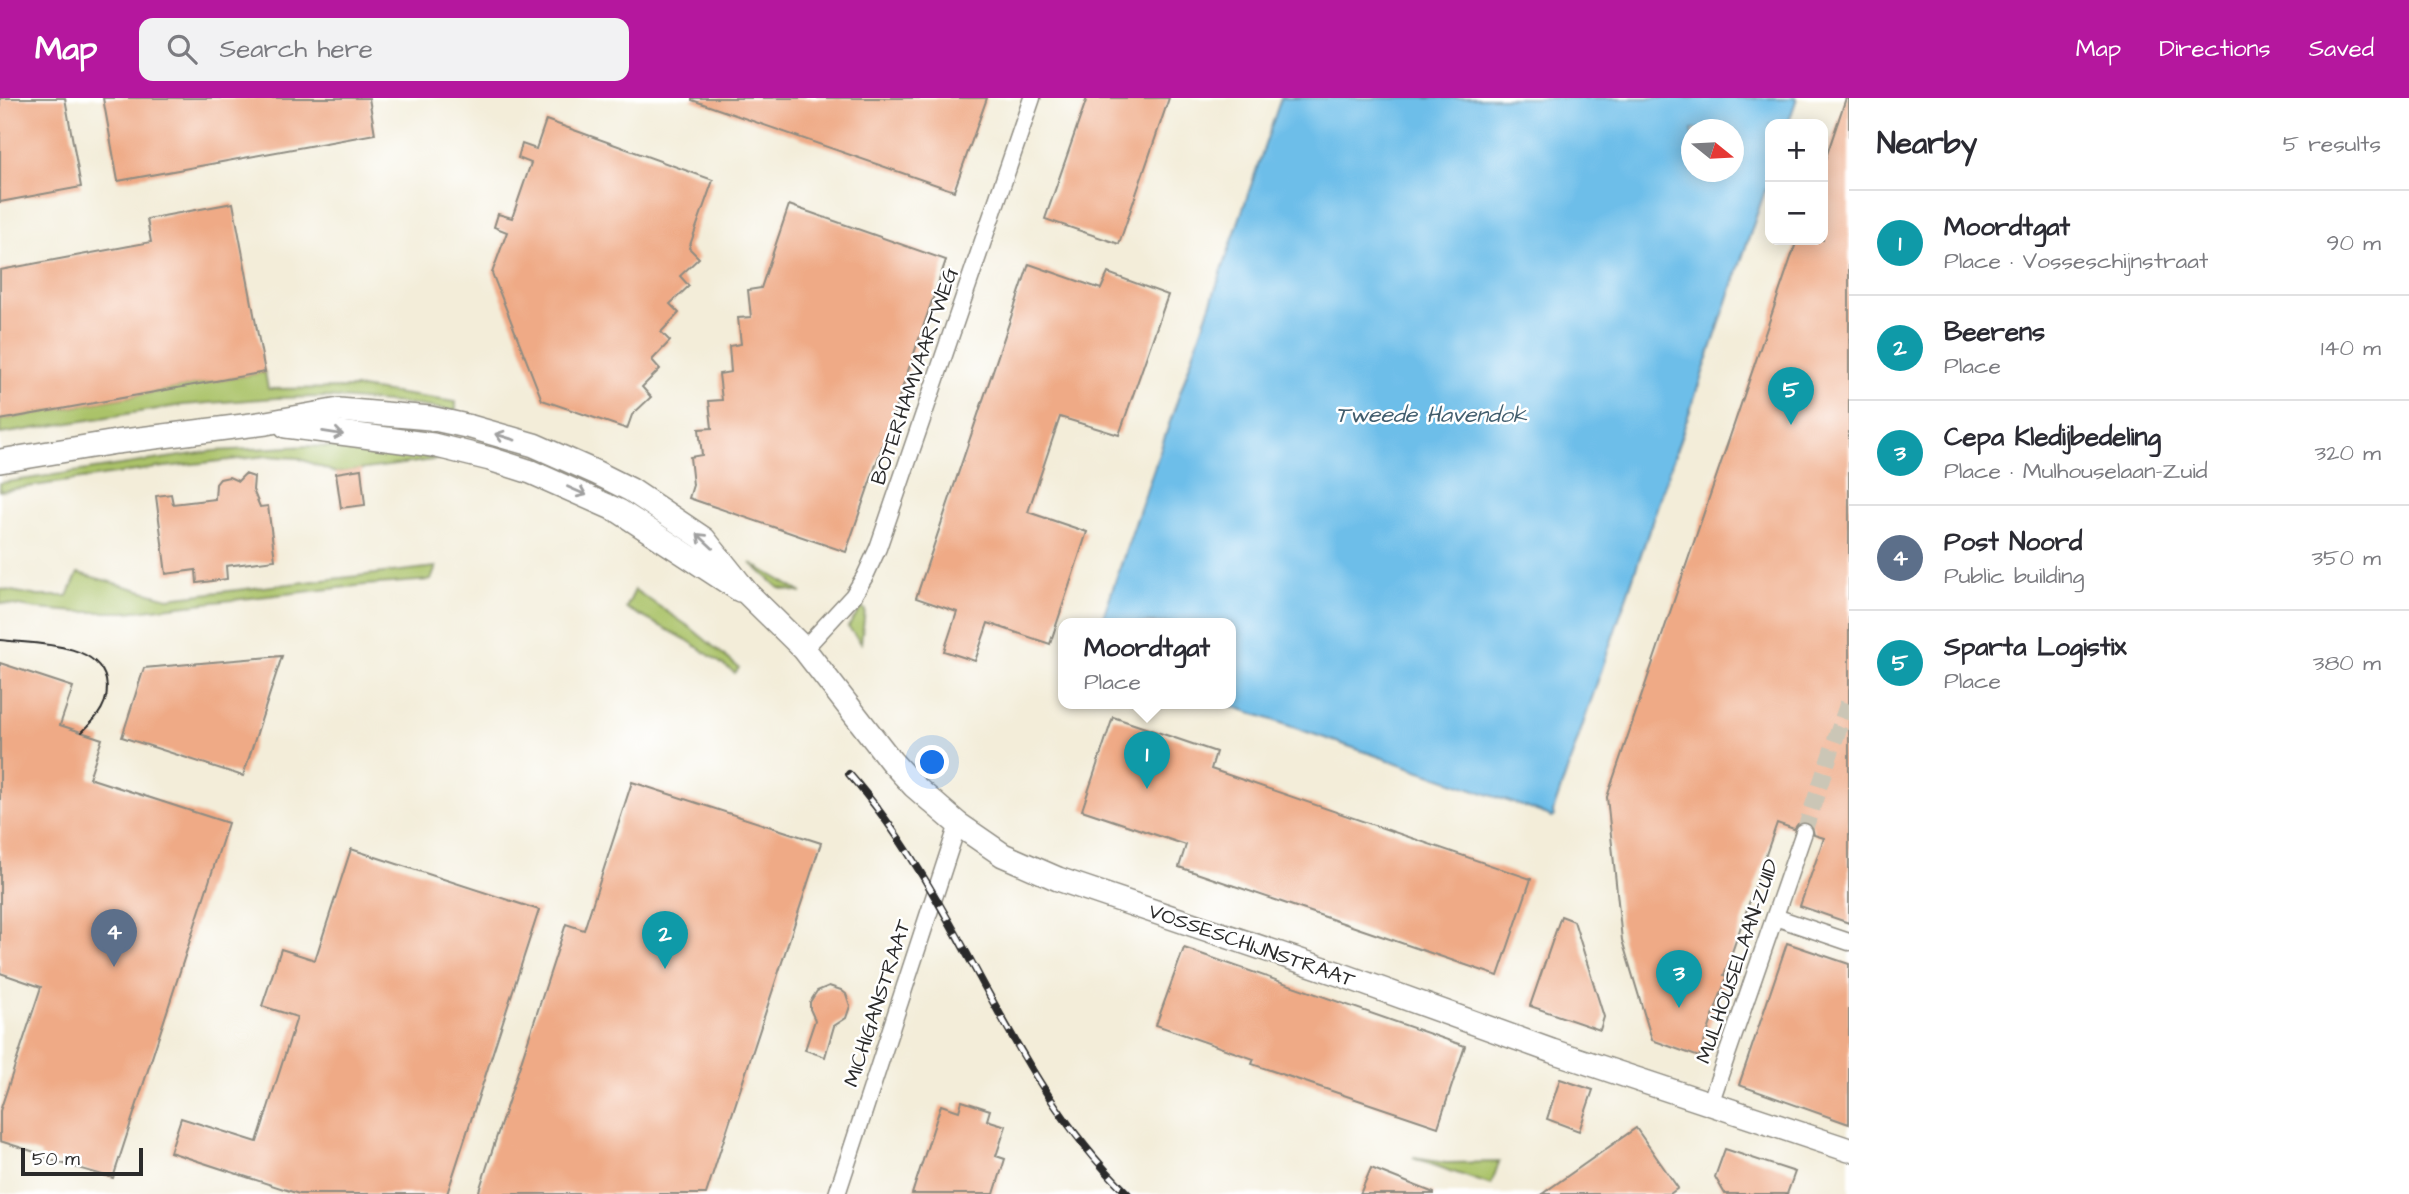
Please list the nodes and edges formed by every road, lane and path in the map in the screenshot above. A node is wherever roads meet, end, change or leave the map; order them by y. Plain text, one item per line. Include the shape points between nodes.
1 (1032, 98) edge
2 (0, 461) edge
3 (804, 649) junction
4 (958, 824) junction
5 (1804, 832) tunnel mouth
6 (1775, 917) junction
7 (1849, 942) edge
8 (1710, 1104) junction
9 (1849, 1150) edge
10 (837, 1194) edge

1 - 3 street, BOTERHAMVAARTWEG via 878,548 853,596
2 - 3 street, VOSSESCHIJNSTRAAT via 339,410 453,423 534,446 631,490 704,539 748,594
3 - 4 street, VOSSESCHIJNSTRAAT via 891,761
4 - 8 street, VOSSESCHIJNSTRAAT via 1003,855 1058,879
4 - 10 street, MICHIGANSTRAAT
5 - 6 street, MULHOUSELAAN-ZUID
6 - 7 street
6 - 8 street, MULHOUSELAAN-ZUID
8 - 9 street, VOSSESCHIJNSTRAAT

